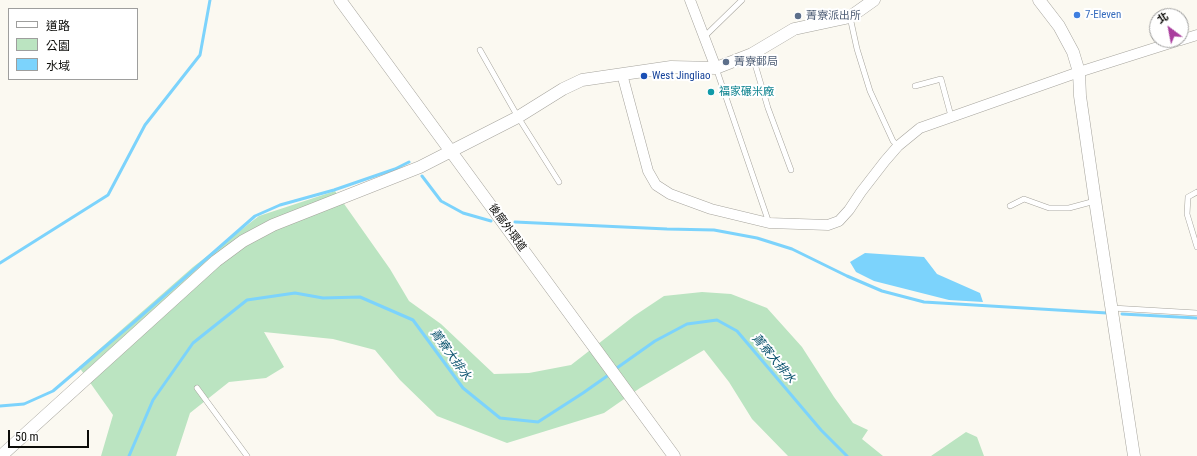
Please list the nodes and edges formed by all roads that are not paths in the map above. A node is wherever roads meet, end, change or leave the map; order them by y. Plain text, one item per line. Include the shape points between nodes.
1 (340, 0) edge
2 (690, 0) edge
3 (742, 0) edge
4 (874, 0) edge
5 (1039, 0) edge
6 (850, 17) junction
7 (704, 37) junction
8 (1156, 48) edge
9 (480, 50) dead end
10 (752, 54) junction
11 (716, 68) junction
12 (1079, 72) junction
13 (622, 74) junction
14 (915, 86) dead end
15 (951, 116) junction
16 (518, 117) junction
17 (898, 146) junction
18 (452, 152) junction
19 (791, 170) dead end
20 (558, 182) dead end
21 (1197, 192) edge
22 (1095, 200) junction
23 (1010, 206) dead end
24 (769, 223) junction
25 (1197, 247) edge
26 (1112, 308) junction
27 (1197, 313) edge
28 (196, 388) dead end
29 (1, 456) edge
30 (247, 456) edge
31 (674, 456) edge
32 (1134, 456) edge

1 - 18 street, 後廍外環道
2 - 7 street
3 - 7 lane
4 - 6 street
5 - 12 street via 1059,26 1073,52
6 - 10 street via 794,29
6 - 17 lane via 870,91 893,141
7 - 11 street
8 - 12 street
9 - 16 lane
10 - 11 street
10 - 19 lane via 768,108
11 - 13 street via 671,67
11 - 24 lane
12 - 15 street
12 - 22 street
13 - 16 street via 582,80
13 - 24 street via 648,171 656,185 670,194 711,209
14 - 15 lane via 941,79
15 - 17 street via 920,128
16 - 18 street
16 - 20 lane
17 - 24 street via 839,221 828,225
18 - 29 street via 273,225 243,241 216,261
18 - 31 street, 後廍外環道
21 - 25 lane via 1188,197 1187,214
22 - 23 lane via 1069,208 1049,208 1024,199
22 - 26 street
26 - 27 lane
26 - 32 street
28 - 30 lane

